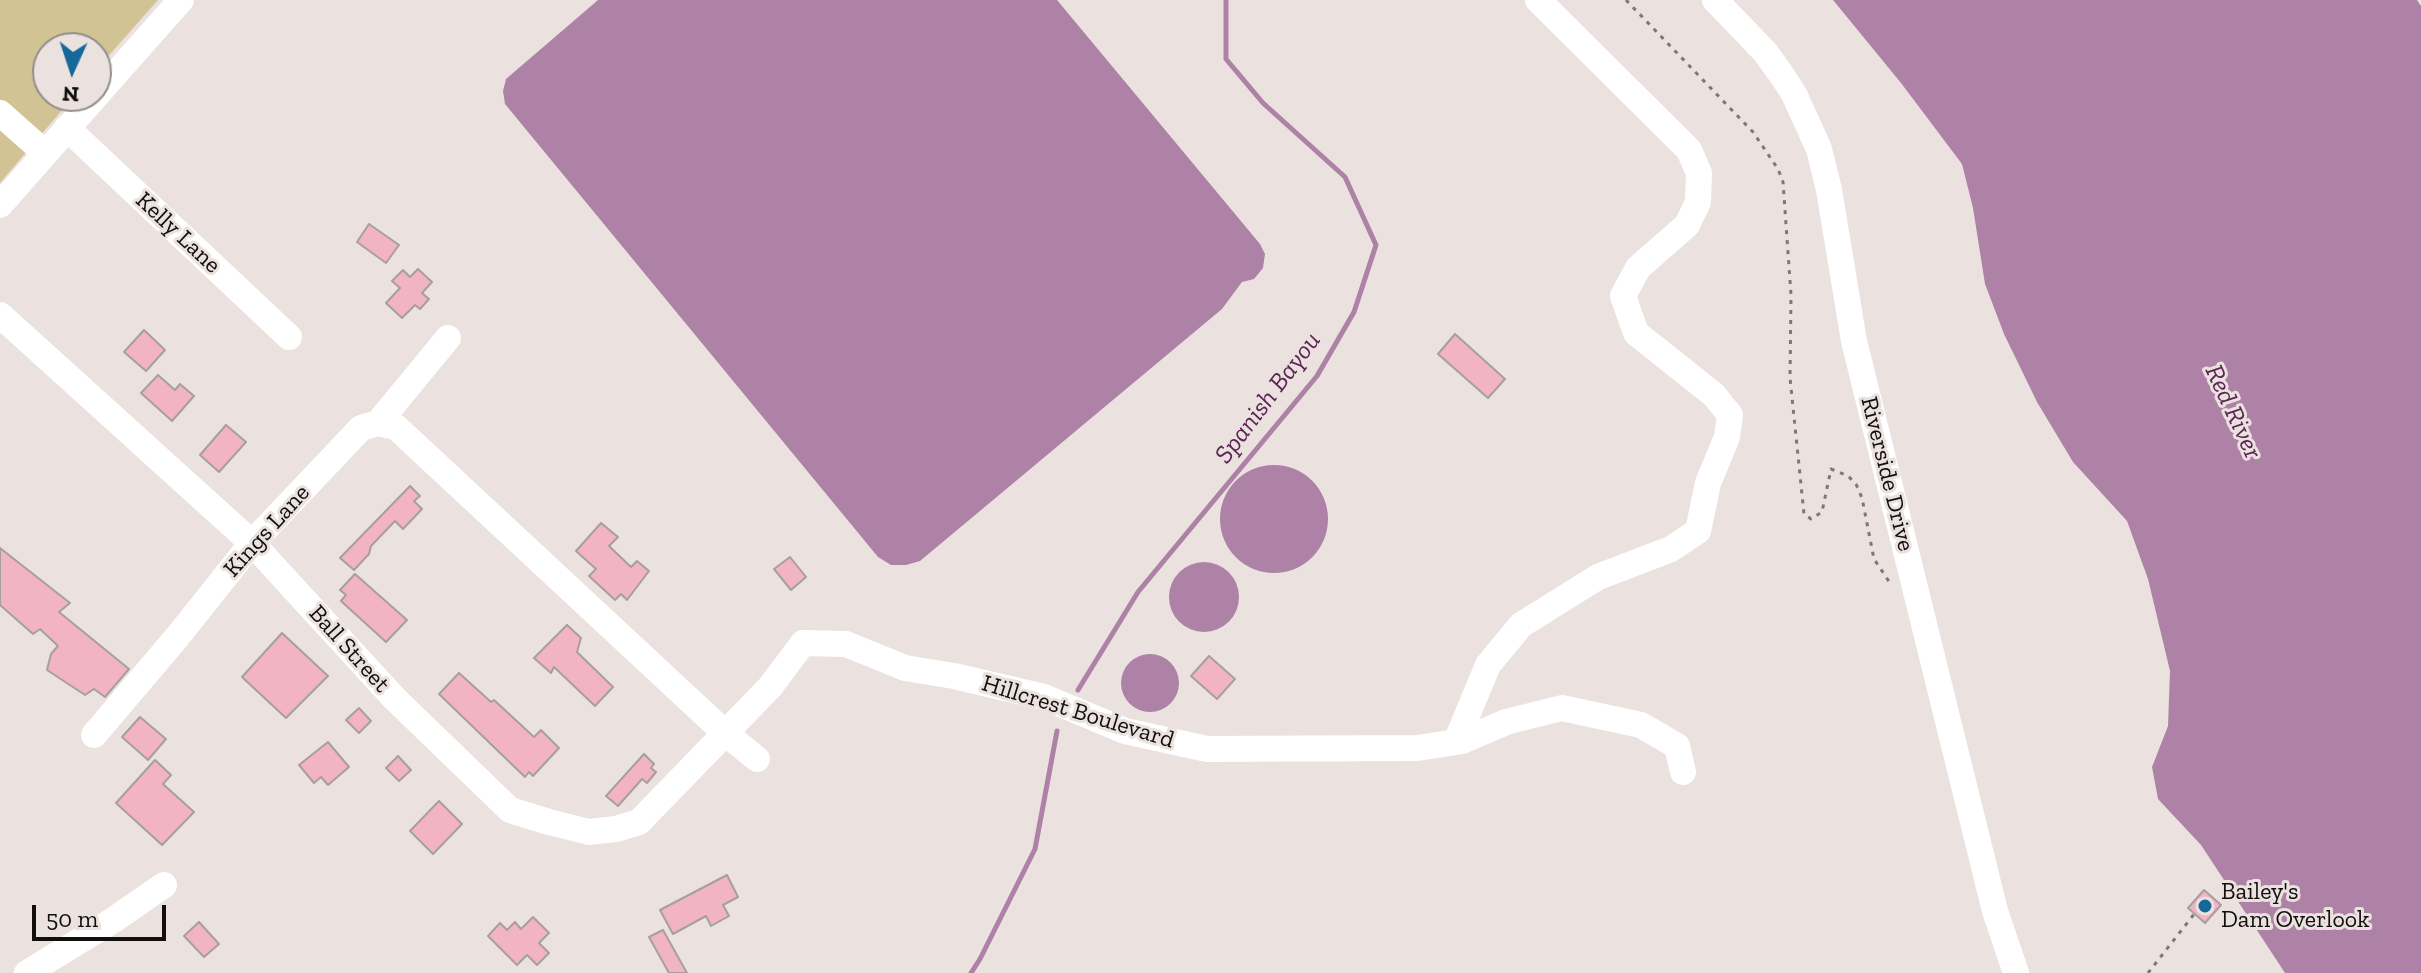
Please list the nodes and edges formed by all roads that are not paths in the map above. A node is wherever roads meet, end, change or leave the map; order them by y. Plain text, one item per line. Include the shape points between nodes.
1 (181, 0) edge
2 (1538, 0) edge
3 (1715, 0) edge
4 (112, 78) edge
5 (82, 112) edge
6 (0, 113) edge
7 (67, 128) junction
8 (45, 153) junction
9 (0, 205) edge
10 (0, 315) edge
11 (289, 337) dead end
12 (448, 338) dead end
13 (378, 423) junction
14 (252, 543) junction
15 (725, 733) junction
16 (94, 735) dead end
17 (1456, 742) junction
18 (757, 759) dead end
19 (1683, 772) dead end
20 (164, 885) dead end
21 (27, 973) edge
22 (2016, 973) edge

1 - 4 street
2 - 17 street via 1689,150 1699,173 1698,202 1687,225 1638,268 1623,296 1636,333 1714,395 1730,415 1698,531 1671,549 1598,577 1521,625 1488,665
3 - 22 street, Riverside Drive via 1781,74 1819,149 1854,341 1995,911
5 - 7 street
6 - 8 street
7 - 8 street
7 - 11 street, Kelly Lane
8 - 9 street
10 - 14 street, Ball Street
12 - 13 street, Kings Lane
13 - 14 street, Kings Lane via 361,428
13 - 15 street via 396,427
14 - 15 street, Ball Street via 395,699 510,810 589,832 639,822
14 - 16 street, Kings Lane
15 - 17 street, Hillcrest Boulevard via 803,643 846,644 905,668 1044,697 1125,731 1207,749 1418,748
15 - 18 street
17 - 19 street, Hillcrest Boulevard via 1562,708 1641,725 1677,746
20 - 21 street

